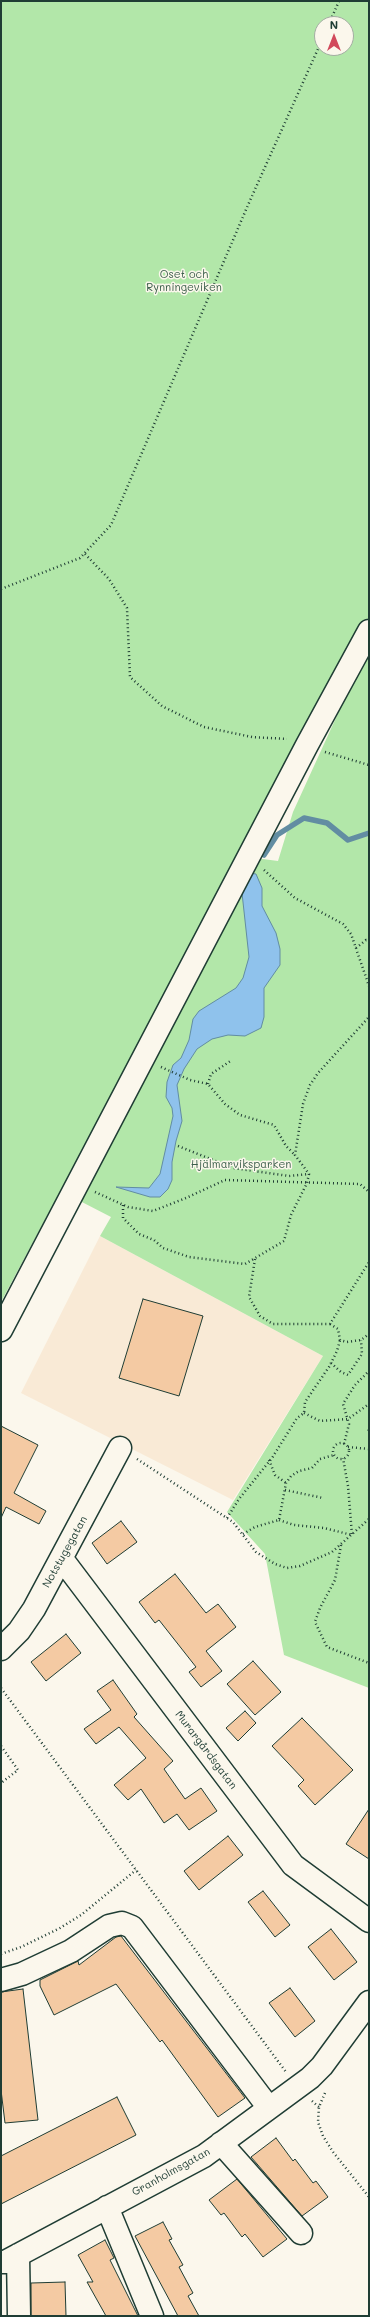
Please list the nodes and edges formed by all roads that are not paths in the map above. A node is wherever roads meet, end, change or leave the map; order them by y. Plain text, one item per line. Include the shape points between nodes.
1 (369, 631) edge
2 (1, 1330) edge
3 (120, 1448) road end
4 (62, 1559) junction
5 (1, 1649) edge
6 (369, 1921) edge
7 (1, 1980) edge
8 (369, 2002) edge
9 (269, 2108) junction
10 (221, 2143) junction
11 (107, 2208) junction
12 (301, 2233) dead end
13 (10, 2258) edge
14 (19, 2316) edge
15 (152, 2316) edge

1 - 2 street
3 - 4 street, Notstugegatan
4 - 5 street, Notstugegatan via 26,1622
4 - 6 street, Murargårdsgatan via 293,1865
7 - 9 street via 22,1974 71,1951 109,1926 122,1924 132,1927
8 - 9 street, Granholmsgatan via 322,2066
9 - 10 street, Granholmsgatan
10 - 11 street, Granholmsgatan via 204,2156
10 - 12 street
11 - 13 street, Granholmsgatan
11 - 15 street
13 - 14 street

